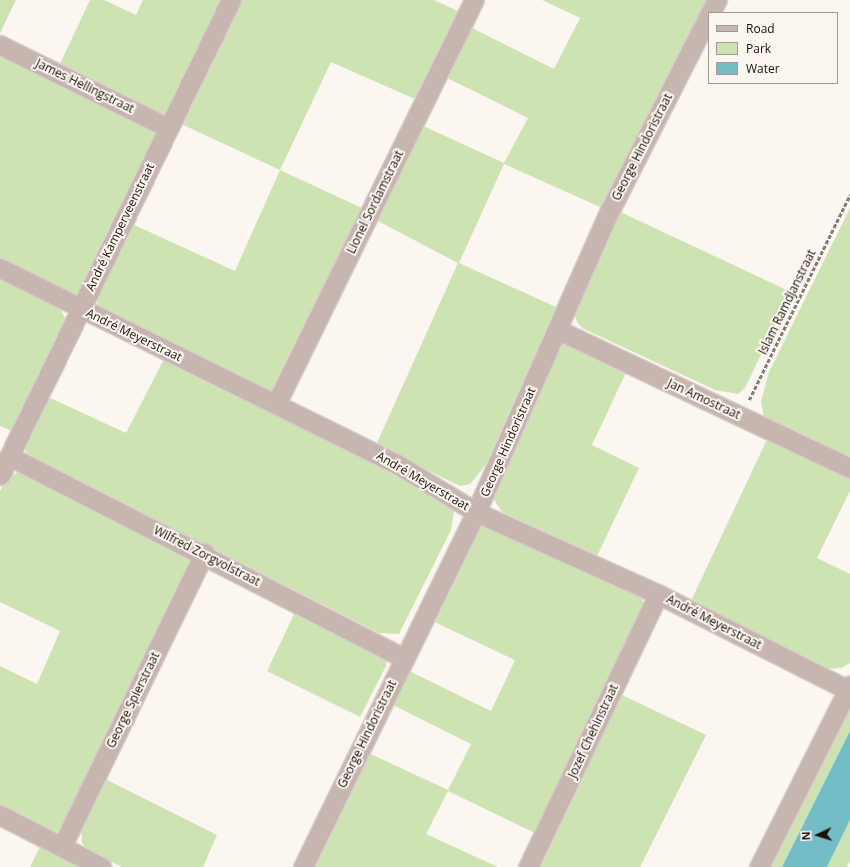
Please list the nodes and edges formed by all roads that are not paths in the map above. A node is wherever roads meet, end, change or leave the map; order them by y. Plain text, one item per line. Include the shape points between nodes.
1 (231, 0) edge
2 (474, 0) edge
3 (717, 0) edge
4 (711, 12) edge
5 (708, 18) edge
6 (0, 45) edge
7 (169, 128) junction
8 (0, 268) edge
9 (80, 309) junction
10 (558, 330) junction
11 (276, 404) junction
12 (10, 456) junction
13 (850, 468) edge
14 (0, 475) edge
15 (476, 512) junction
16 (204, 553) junction
17 (658, 594) junction
18 (404, 658) junction
19 (849, 687) edge
20 (0, 815) edge
21 (62, 846) junction
22 (102, 867) edge
23 (303, 867) edge
24 (528, 867) edge
25 (759, 867) edge

1 - 7 street, André Kamperveenstraat
2 - 11 street, Lionel Sordamstraat
3 - 4 street, George Hindoristraat
5 - 10 street, George Hindoristraat via 610,210
6 - 7 street, James Hellingstraat
7 - 9 street, André Kamperveenstraat
8 - 9 street, André Meyerstraat
9 - 11 street, André Meyerstraat
9 - 12 street, André Kamperveenstraat
10 - 13 street, Jan Amostraat
10 - 15 street, George Hindoristraat
11 - 15 street, André Meyerstraat via 397,464
12 - 14 street, André Kamperveenstraat
12 - 16 street, Wilfred Zorgvolstraat
15 - 17 street, André Meyerstraat
15 - 18 street, George Hindoristraat
16 - 18 street, Wilfred Zorgvolstraat
16 - 21 street, George Spierstraat
17 - 19 street, André Meyerstraat
17 - 24 street, Jozef Chehinstraat
18 - 23 street, George Hindoristraat
19 - 25 street
20 - 21 street
21 - 22 street

